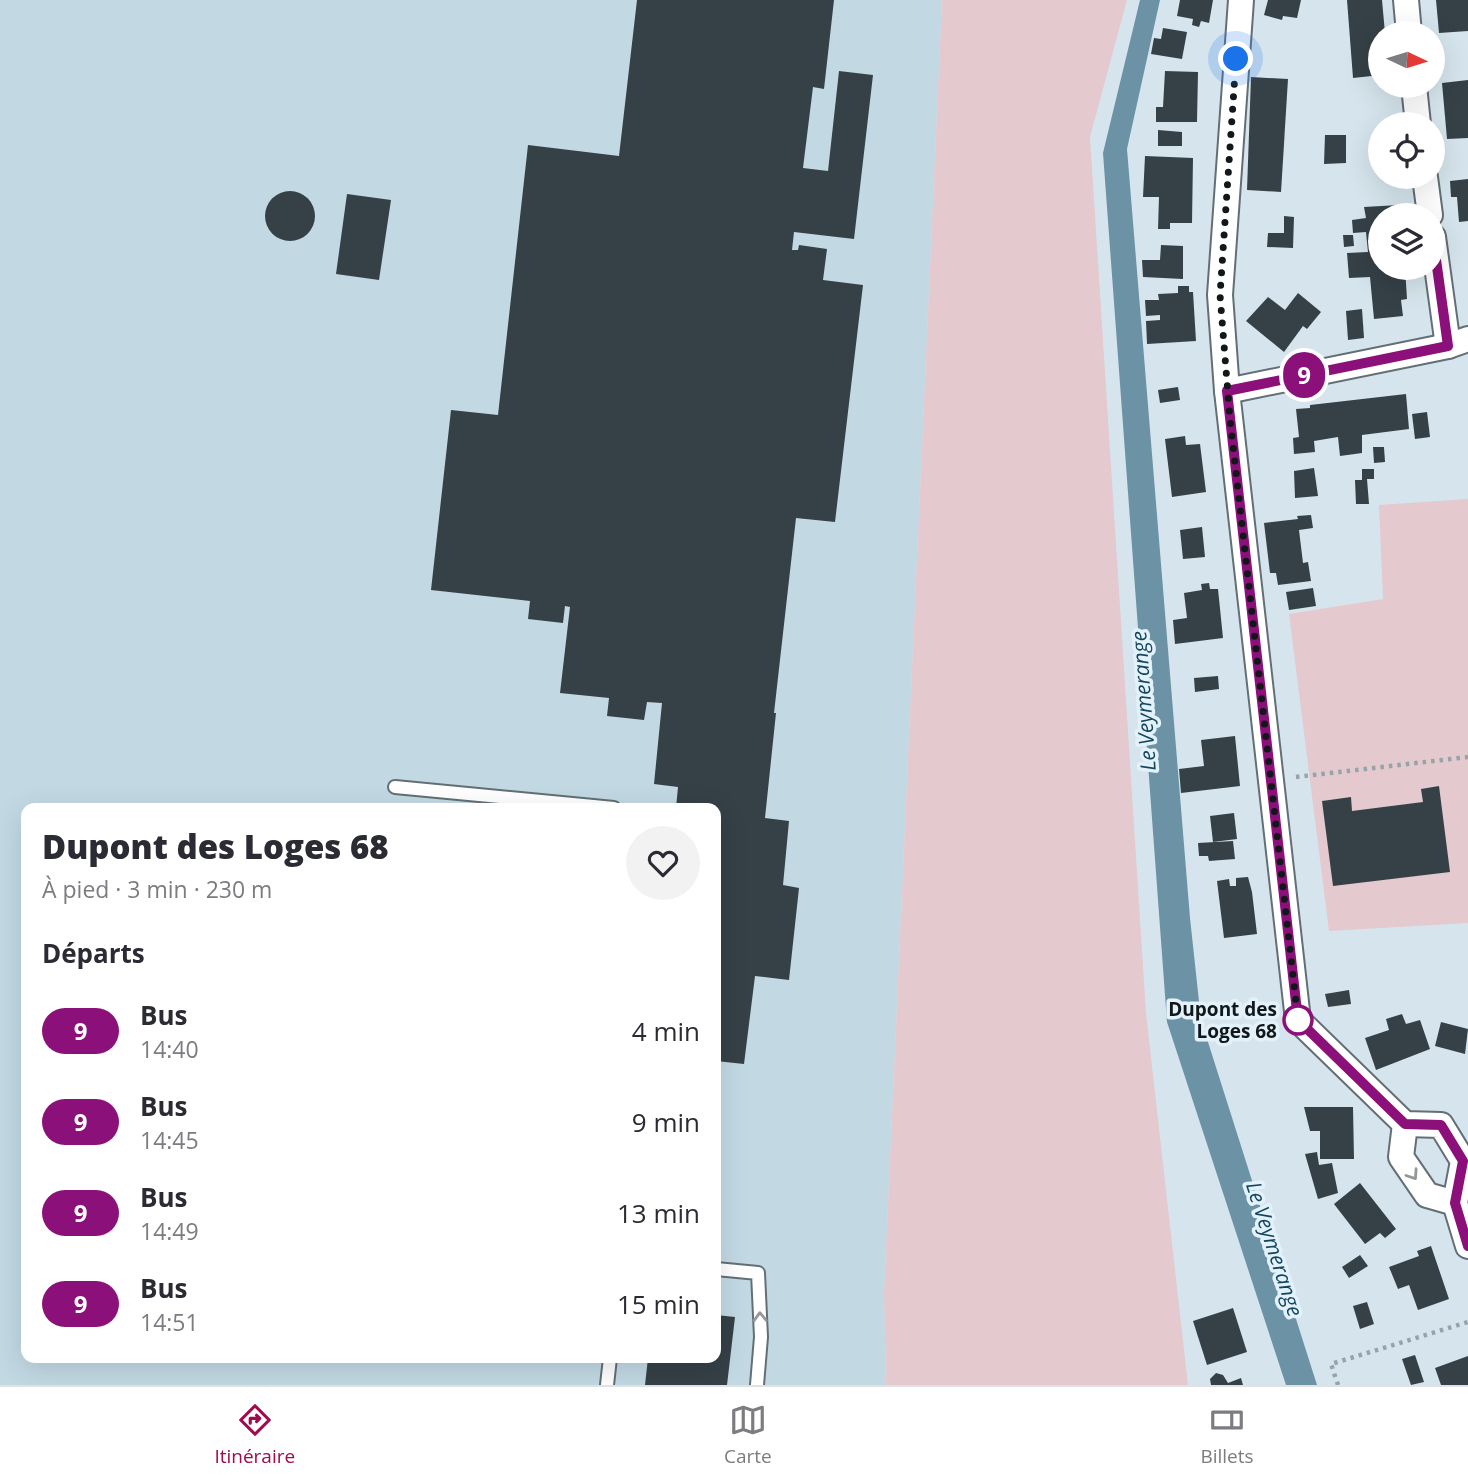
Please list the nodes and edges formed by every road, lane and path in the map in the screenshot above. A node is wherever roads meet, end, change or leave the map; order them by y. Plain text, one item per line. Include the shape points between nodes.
1 (1241, 0) edge
2 (1406, 0) edge
3 (1408, 21) edge
4 (1443, 280) edge
5 (1458, 342) edge
6 (1227, 391) junction
7 (1468, 757) edge
8 (1271, 780) junction
9 (395, 787) dead end
10 (562, 803) edge
11 (1405, 1124) junction
12 (1455, 1203) junction
13 (1468, 1245) edge
14 (721, 1269) edge
15 (1468, 1322) edge
16 (609, 1363) edge
17 (607, 1385) edge
18 (757, 1385) edge
19 (1338, 1385) edge

1 - 6 street via 1220,295
2 - 3 street
4 - 5 street
5 - 6 street
6 - 8 street
7 - 8 path
8 - 11 street via 1298,1020
9 - 10 lane
11 -> 12 street via 1401,1157 1427,1195
11 - 12 street via 1441,1125 1463,1161
12 - 13 street
18 -> 14 lane via 761,1337 758,1273
15 - 19 path via 1331,1364
16 - 17 lane

